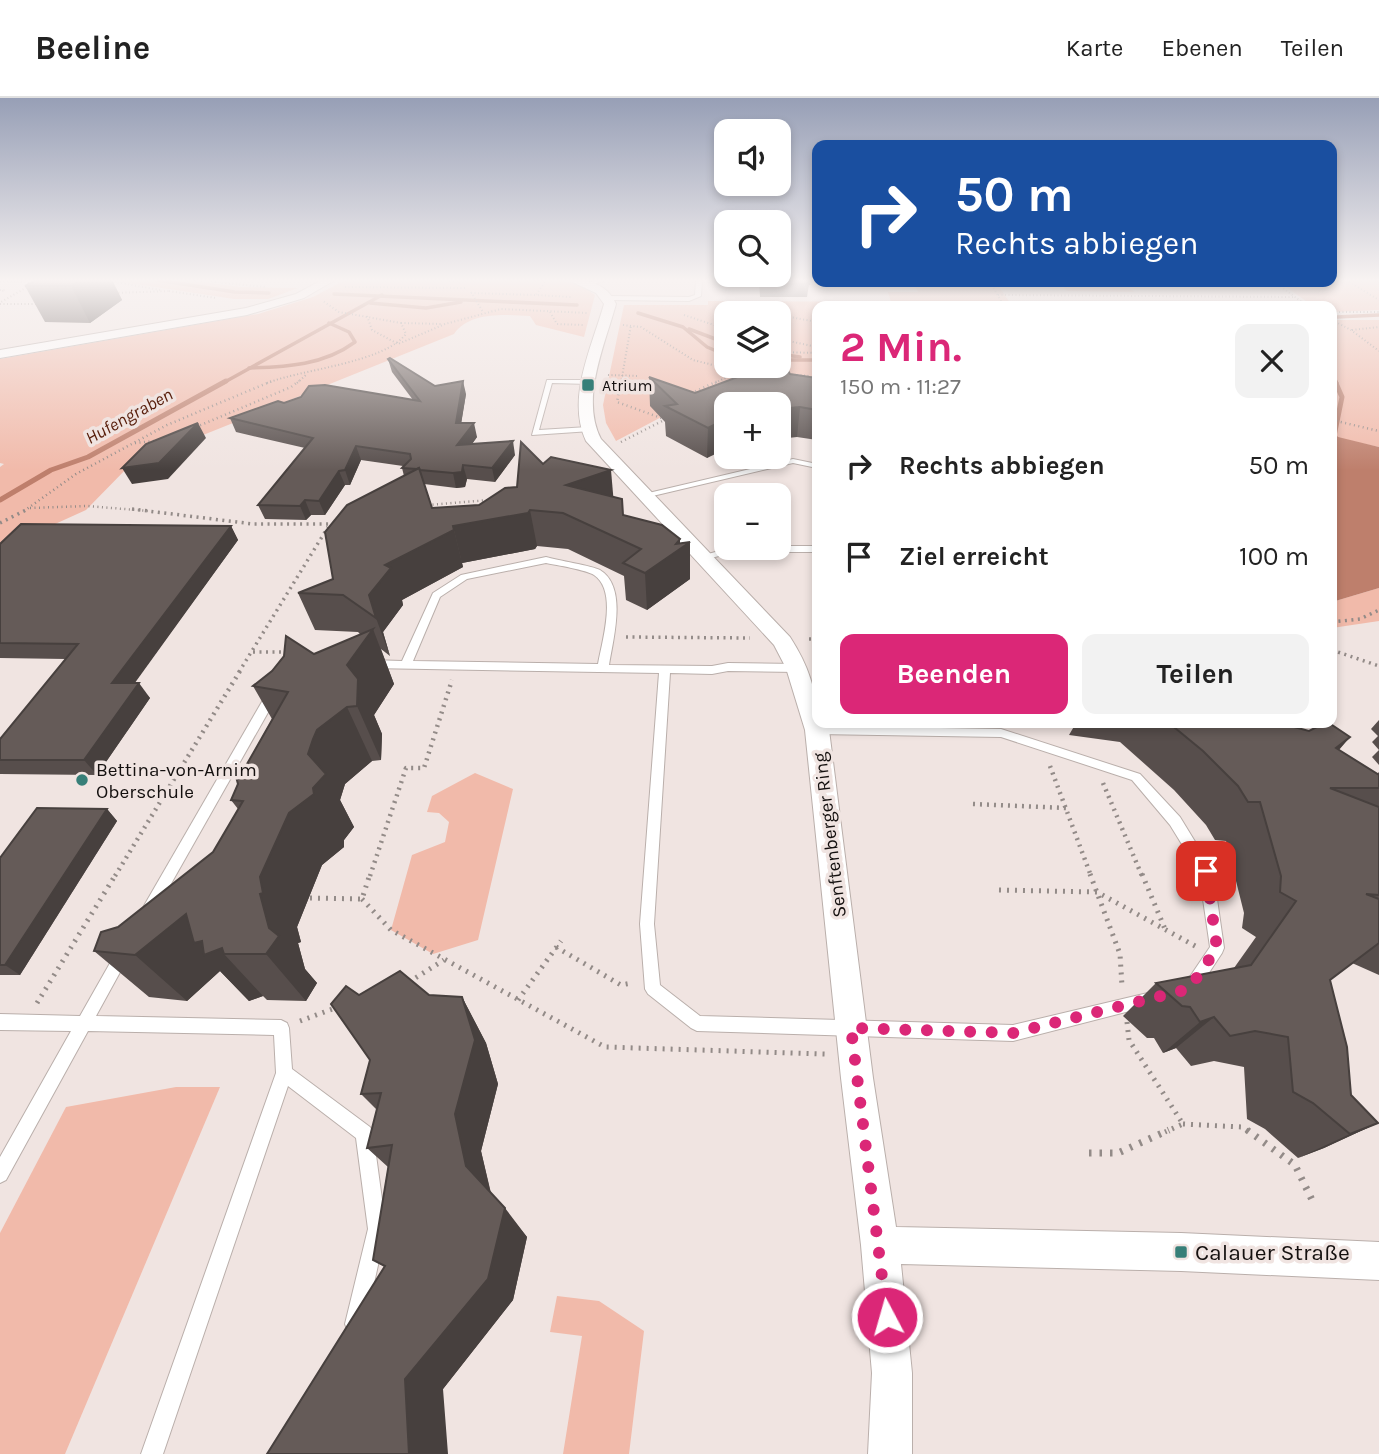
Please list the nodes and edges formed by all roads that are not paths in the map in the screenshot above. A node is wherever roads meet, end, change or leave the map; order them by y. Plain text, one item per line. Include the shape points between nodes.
1 (62, 343) edge
2 (598, 343) edge
3 (0, 354) edge
4 (589, 382) junction
5 (588, 429) junction
6 (812, 465) edge
7 (644, 495) junction
8 (812, 549) edge
9 (703, 557) junction
10 (360, 664) edge
11 (406, 665) junction
12 (288, 667) edge
13 (603, 668) junction
14 (797, 668) junction
15 (665, 669) junction
16 (812, 714) edge
17 (817, 730) joint
18 (144, 918) edge
19 (131, 942) edge
20 (0, 1022) edge
21 (83, 1025) junction
22 (851, 1028) junction
23 (284, 1073) junction
24 (0, 1174) edge
25 (880, 1245) junction
26 (1379, 1261) edge
27 (352, 1338) edge
28 (152, 1454) edge
29 (890, 1454) edge

1 - 3 street
2 - 4 street
4 - 5 street via 584,406
4 - 5 lane via 550,382 535,433
5 - 7 street, Senftenberger Ring via 603,453
6 - 7 lane via 793,461
7 - 9 street, Senftenberger Ring
8 - 9 lane via 735,549
9 - 14 street, Senftenberger Ring via 783,642
10 - 11 lane
11 - 13 lane
11 - 13 lane via 436,595 464,576 538,559 597,572 607,584 613,601
12 - 18 lane
13 - 15 lane
14 - 15 lane
14 - 16 street, Senftenberger Ring
15 - 22 lane via 647,923 653,989 697,1023
17 - 22 street, Senftenberger Ring
17 - 22 lane via 1001,733 1136,778 1175,821 1206,871 1217,948 1189,989 1013,1033
19 - 21 lane
20 - 21 lane
21 - 23 lane via 281,1028
21 - 24 lane
22 - 25 street, Senftenberger Ring
23 - 27 lane via 364,1133 377,1229
23 - 28 lane
25 - 26 street
25 - 29 street, Senftenberger Ring via 892,1373

